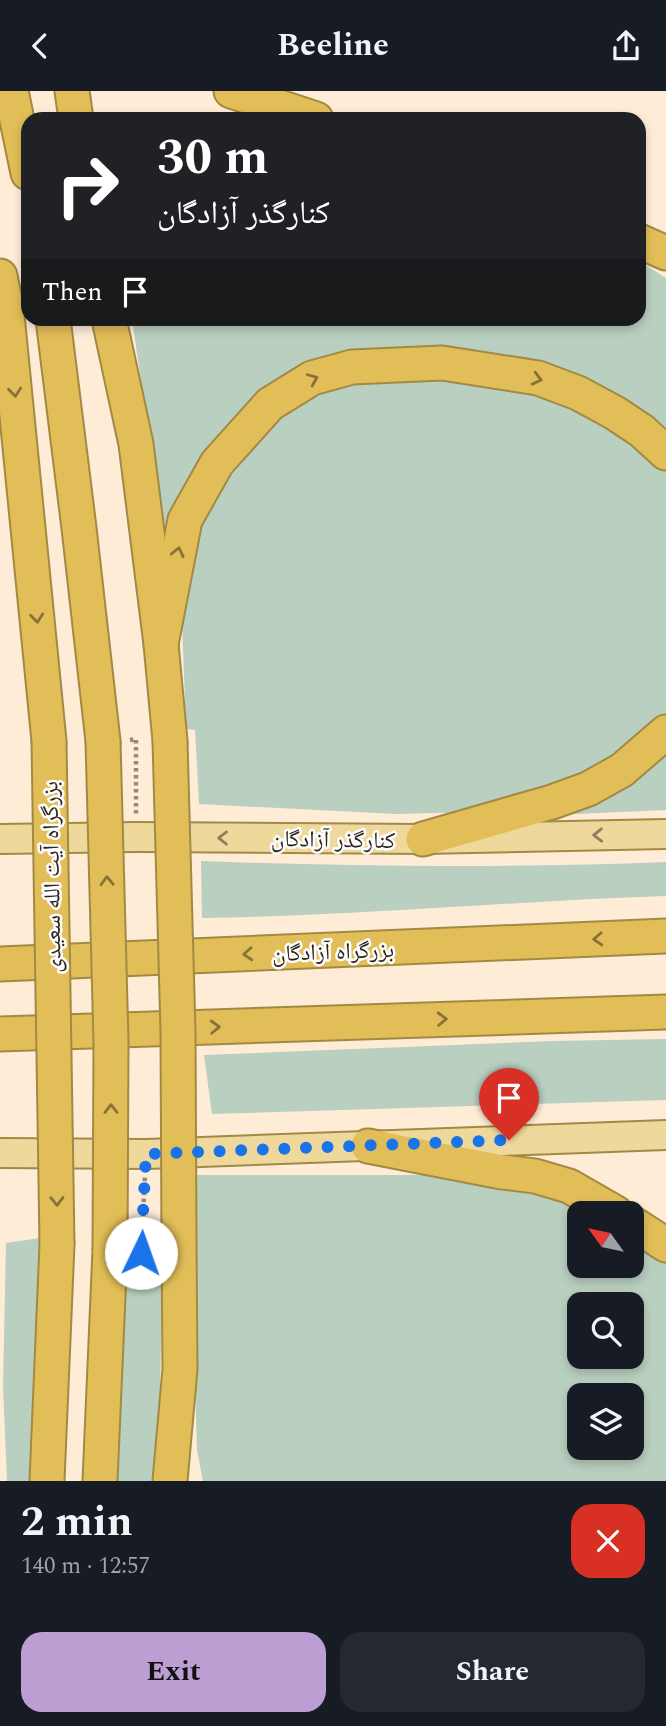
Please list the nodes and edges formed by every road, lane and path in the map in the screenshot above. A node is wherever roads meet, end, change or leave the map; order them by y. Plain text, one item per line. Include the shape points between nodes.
1 (11, 91) edge
2 (72, 91) edge
3 (231, 91) edge
4 (75, 112) edge
5 (295, 112) edge
6 (21, 139) edge
7 (646, 244) edge
8 (666, 253) edge
9 (0, 276) edge
10 (53, 326) edge
11 (111, 326) edge
12 (666, 453) edge
13 (161, 643) junction
14 (666, 732) edge
15 (136, 739) dead end
16 (666, 834) edge
17 (136, 837) junction
18 (0, 838) edge
19 (423, 839) junction
20 (666, 936) edge
21 (0, 964) edge
22 (666, 1012) edge
23 (0, 1034) edge
24 (666, 1135) edge
25 (368, 1146) junction
26 (0, 1153) edge
27 (146, 1154) junction
28 (595, 1201) edge
29 (644, 1231) edge
30 (666, 1245) edge
31 (126, 1252) junction
32 (180, 1369) junction
33 (47, 1481) edge
34 (100, 1481) edge
35 (170, 1481) edge
36 (194, 1481) edge

1 - 6 highway
2 - 4 highway
3 - 5 highway
7 - 8 highway
9 -> 33 highway, بزرگراه آیت الله سعیدی, bridge via 49,741 57,1244
31 -> 10 highway, bridge via 110,979 103,741
11 - 13 highway via 136,444
13 -> 12 highway via 185,520 217,463 270,404 312,378 352,367 442,363 538,378 615,413
13 - 32 highway, bridge via 170,741 178,1032
14 - 19 highway via 622,770 588,789
15 - 17 path
16 -> 19 main road, کنارگذر آزادگان
17 - 18 main road, کنارگذر آزادگان
19 -> 17 main road, کنارگذر آزادگان
20 -> 21 highway, بزرگراه آزادگان
23 -> 22 highway
24 - 25 main road
25 - 27 main road
25 - 28 highway via 535,1176 569,1186
26 - 27 main road
27 - 31 path
29 - 30 highway
31 - 34 highway
32 - 35 highway
32 - 36 highway

